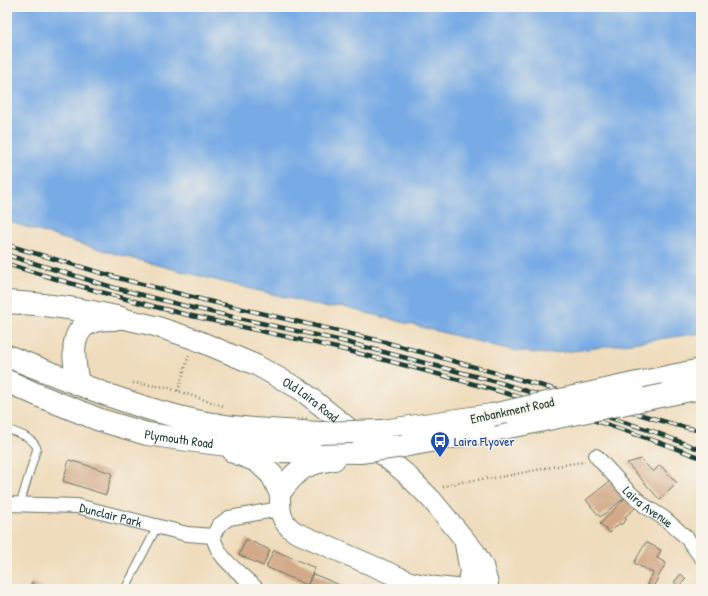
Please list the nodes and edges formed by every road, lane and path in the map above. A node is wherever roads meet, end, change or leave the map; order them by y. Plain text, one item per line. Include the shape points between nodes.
1 (7, 302) edge
2 (121, 318) junction
3 (194, 339) junction
4 (7, 356) edge
5 (701, 370) edge
6 (7, 381) edge
7 (127, 382) dead end
8 (78, 384) junction
9 (701, 388) edge
10 (178, 391) junction
11 (224, 406) dead end
12 (291, 417) dead end
13 (298, 418) dead end
14 (7, 429) edge
15 (320, 434) joint
16 (195, 441) junction
17 (358, 452) junction
18 (598, 458) joint
19 (426, 494) junction
20 (280, 501) junction
21 (13, 504) edge
22 (157, 527) junction
23 (213, 536) junction
24 (464, 538) junction
25 (701, 557) edge
26 (415, 586) edge
27 (490, 587) edge
28 (463, 588) edge
29 (125, 589) edge
30 (257, 589) edge

1 - 2 main road via 47,304
2 - 3 main road, Old Laira Road
2 - 8 main road via 98,320 85,326 75,338
3 - 10 path
3 - 19 main road, Old Laira Road via 256,365 301,390 405,473
4 - 8 main road, Plymouth Road
5 - 15 main road, Embankment Road, bridge via 492,415 383,432
6 - 16 main road, Plymouth Road via 100,420 147,434
7 - 10 path
8 - 15 main road, Plymouth Road via 133,404 197,421 242,428
9 - 17 main road, Embankment Road, bridge via 519,425
10 - 11 path
12 - 13 path
14 - 21 lane via 34,442 37,448
16 - 17 main road, Plymouth Road via 276,451
16 - 20 main road via 257,461 272,475
17 - 20 main road via 342,458 317,461 300,469 290,478
18 - 19 path via 455,483
18 - 25 street, Laira Avenue via 628,491 686,537
19 - 24 main road, Old Laira Road
20 - 23 street via 229,518 219,525
20 - 26 main road via 281,518 289,528 301,536
21 - 22 street, Dunclair Park via 77,506
22 - 23 street, Dunclair Park via 187,534
22 - 29 lane
23 - 30 street via 215,547 226,562
24 - 27 main road, Old Laira Road via 483,566
24 - 28 main road, Old Laira Road via 470,571
26 - 28 main road
27 - 28 main road via 477,582

